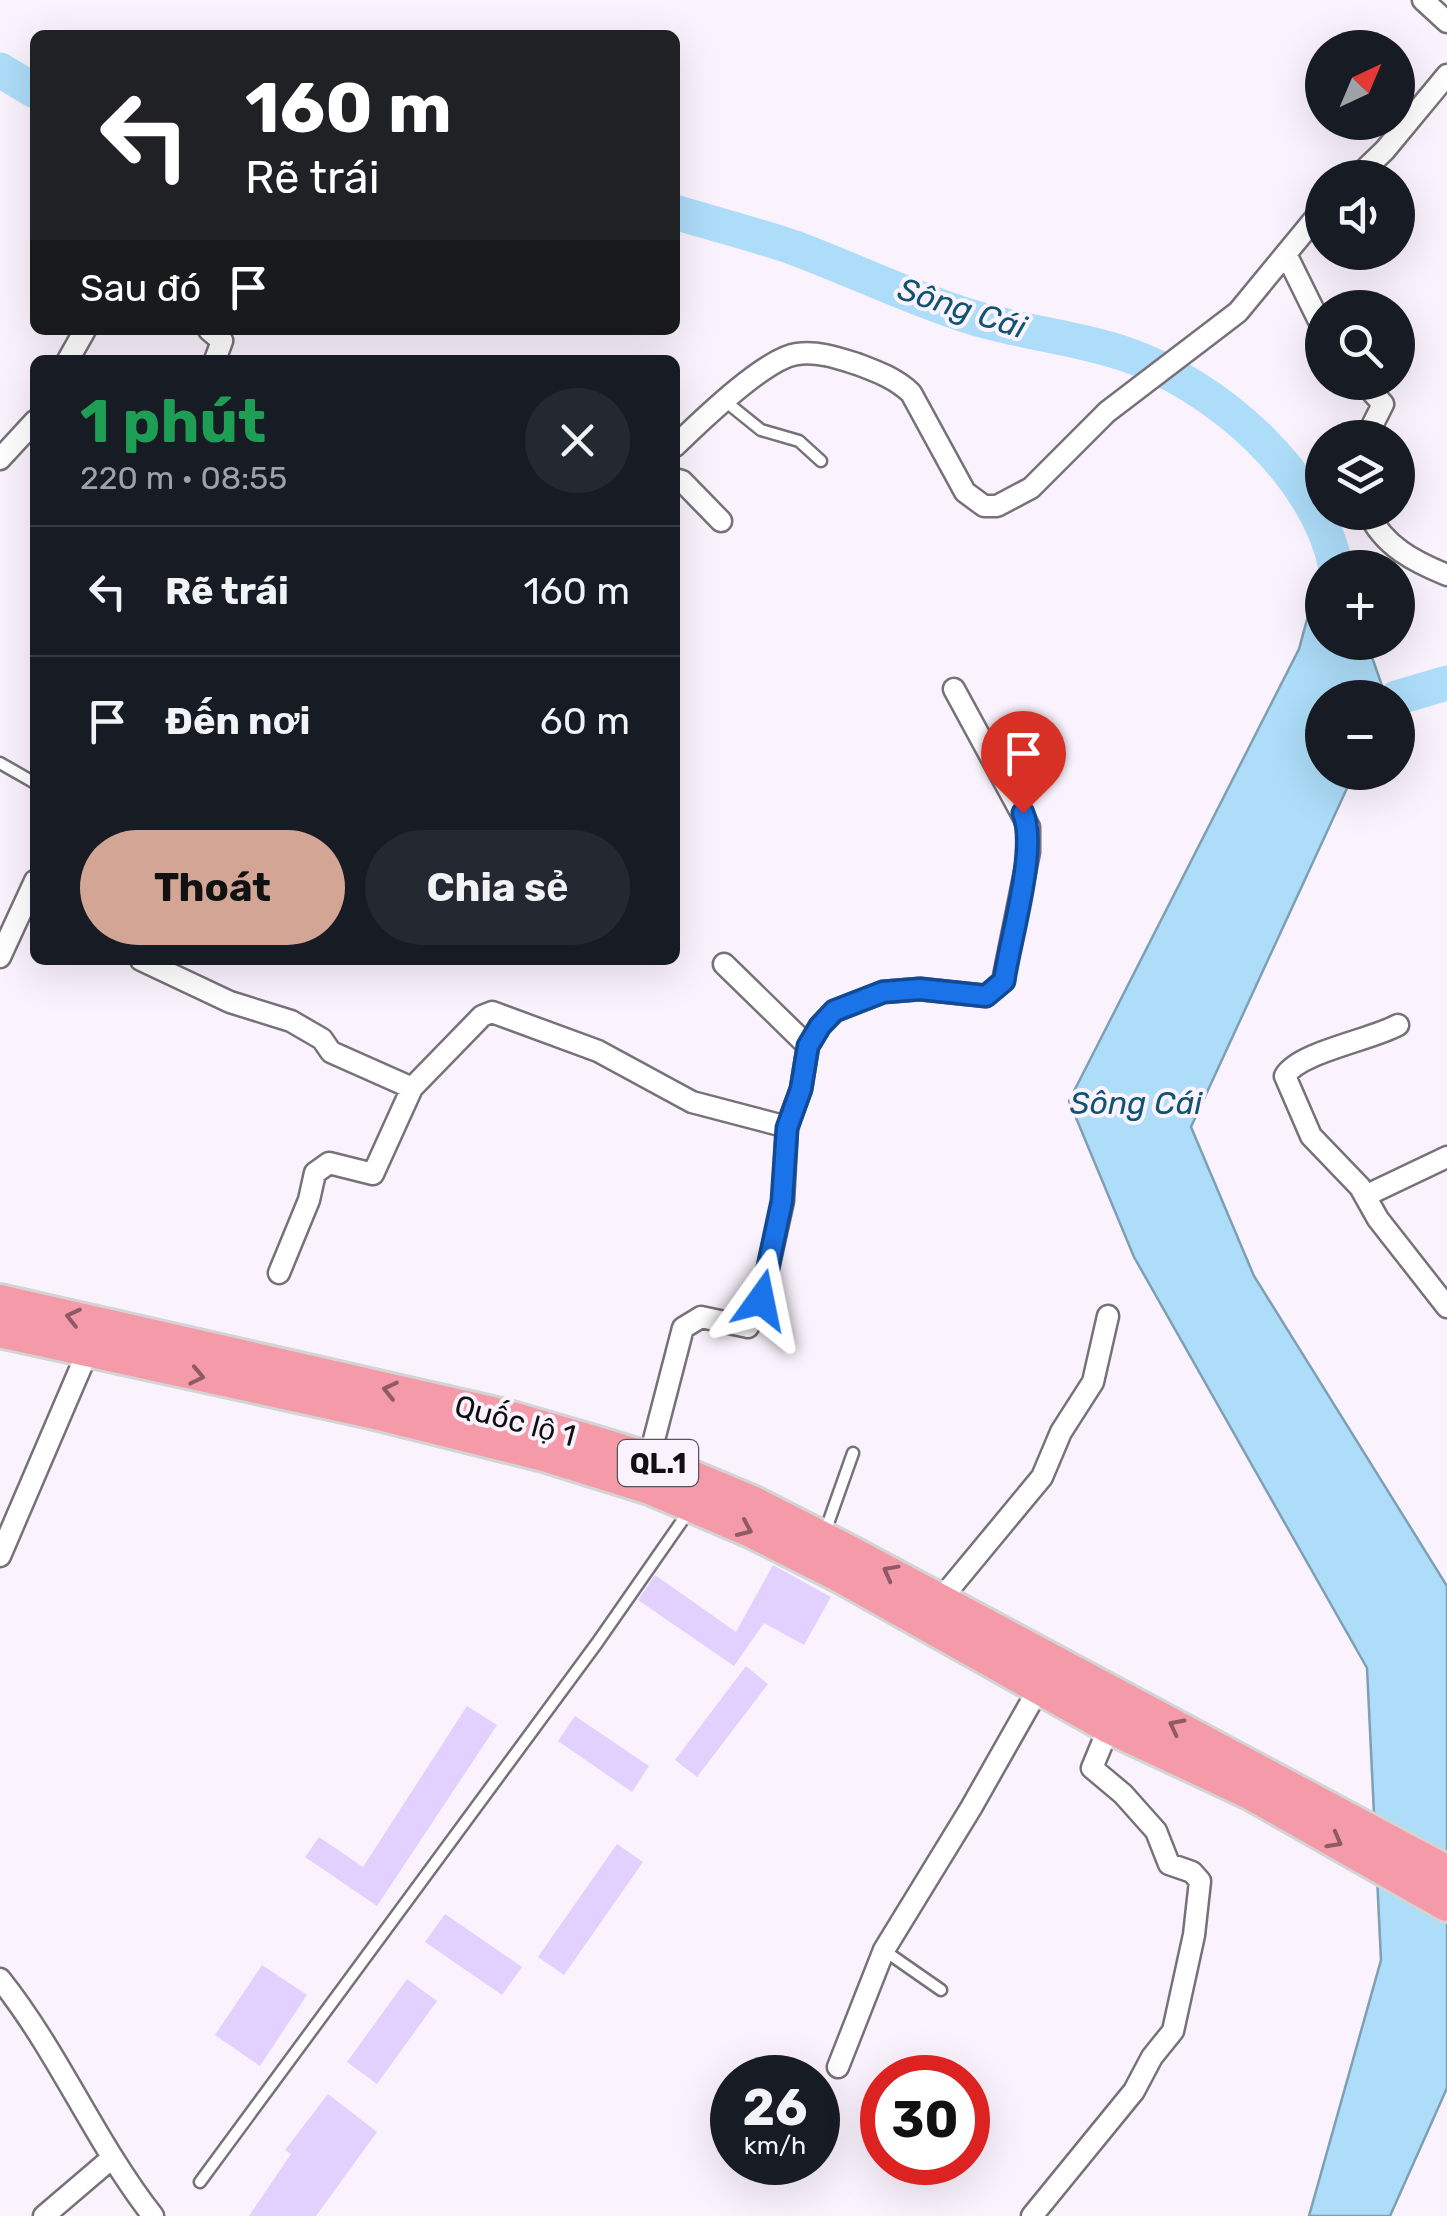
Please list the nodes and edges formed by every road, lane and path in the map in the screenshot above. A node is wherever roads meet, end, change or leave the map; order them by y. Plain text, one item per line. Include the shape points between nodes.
1 (1423, 0) edge
2 (1447, 22) edge
3 (1447, 75) edge
4 (1375, 160) edge
5 (1305, 231) edge
6 (1286, 254) junction
7 (1305, 292) edge
8 (724, 400) junction
9 (30, 427) edge
10 (680, 441) edge
11 (0, 459) edge
12 (822, 460) dead end
13 (680, 480) edge
14 (720, 521) dead end
15 (1381, 530) edge
16 (1447, 575) edge
17 (954, 689) dead end
18 (0, 763) edge
19 (30, 781) edge
20 (28, 913) edge
21 (0, 956) edge
22 (724, 964) dead end
23 (152, 965) edge
24 (1398, 1024) dead end
25 (808, 1046) junction
26 (412, 1088) junction
27 (787, 1128) junction
28 (1447, 1157) edge
29 (1365, 1196) junction
30 (279, 1273) dead end
31 (0, 1301) edge
32 (1447, 1307) edge
33 (1108, 1316) dead end
34 (0, 1331) edge
35 (87, 1353) junction
36 (854, 1453) dead end
37 (649, 1459) junction
38 (692, 1506) junction
39 (823, 1538) junction
40 (0, 1556) edge
41 (941, 1599) junction
42 (1039, 1688) junction
43 (1109, 1727) junction
44 (1256, 1782) junction
45 (1447, 1872) edge
46 (1447, 1904) edge
47 (884, 1950) junction
48 (0, 1979) edge
49 (941, 1990) dead end
50 (840, 2063) edge
51 (112, 2158) junction
52 (200, 2182) dead end
53 (44, 2216) edge
54 (153, 2216) edge
55 (1032, 2216) edge

1 - 2 street
3 - 4 street
5 - 6 street
6 - 7 street
6 - 8 street via 1238,312 1108,412 1031,488 997,506 984,506 965,492 911,394 889,376 835,356 799,354 779,360
8 - 10 street
8 - 12 lane via 761,430 799,441
9 - 11 street
13 - 14 street
15 - 16 street via 1396,550
17 - 25 street via 1029,827 1004,981 986,996 883,992 834,1011
18 - 19 lane
20 - 21 street
22 - 25 street
23 - 26 street via 230,1002 291,1021 331,1052
24 - 29 street via 1285,1076 1311,1136
25 - 27 street
26 - 27 street via 492,1012 598,1051 692,1102
26 - 30 street via 372,1174 328,1163 315,1173
27 - 37 street via 782,1201 755,1316 742,1328 701,1317 683,1328
28 - 29 street
29 - 32 street
37 -> 31 highway, Quốc lộ 1 / QL.1 via 502,1415
33 - 41 street via 1093,1382 1042,1477
34 - 35 highway, Quốc lộ 1 / QL.1
35 -> 38 highway, Quốc lộ 1 / QL.1 via 471,1436
35 - 40 street
36 - 39 lane
37 - 39 highway, Quốc lộ 1 / QL.1
38 -> 42 highway, Quốc lộ 1 / QL.1 via 840,1576
38 - 52 lane
41 -> 39 highway, Quốc lộ 1 / QL.1
44 -> 41 highway, Quốc lộ 1 / QL.1
42 - 43 highway, Quốc lộ 1 / QL.1
42 - 47 street
43 - 44 highway, Quốc lộ 1 / QL.1
43 - 55 street via 1092,1768 1156,1831 1169,1864 1200,1881 1194,1935 1173,2032 1134,2092
44 - 45 highway, QL.1
44 -> 46 highway, QL.1
47 - 49 lane
47 - 50 street
48 - 51 street
51 - 53 street
51 - 54 street

